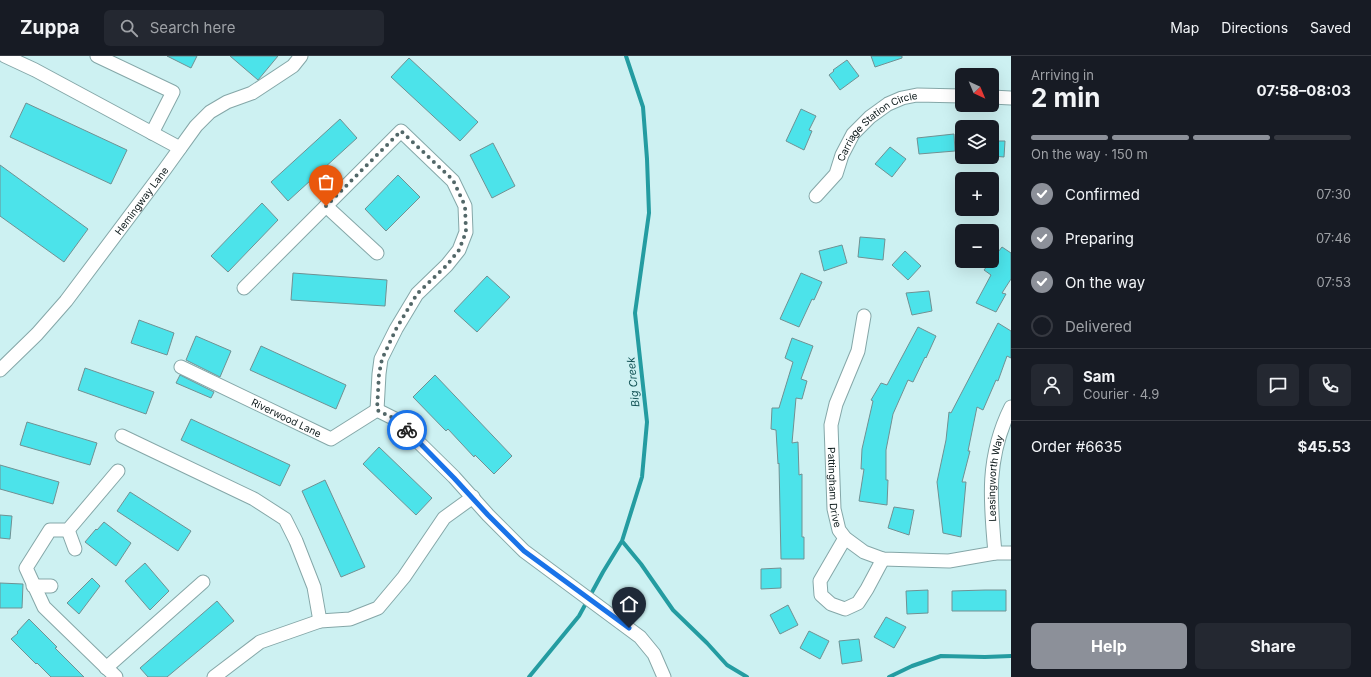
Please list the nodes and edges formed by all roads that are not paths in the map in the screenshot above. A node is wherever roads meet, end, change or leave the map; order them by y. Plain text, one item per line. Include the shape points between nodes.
1 (97, 56) edge
2 (301, 56) edge
3 (11, 57) edge
4 (955, 96) edge
5 (999, 97) edge
6 (1011, 98) edge
7 (152, 132) junction
8 (180, 148) junction
9 (816, 196) dead end
10 (326, 206) junction
11 (377, 253) dead end
12 (244, 288) dead end
13 (864, 316) dead end
14 (181, 367) dead end
15 (0, 370) edge
16 (1011, 407) edge
17 (377, 410) junction
18 (122, 436) dead end
19 (118, 471) dead end
20 (473, 497) junction
21 (68, 530) junction
22 (845, 538) junction
23 (75, 549) dead end
24 (995, 553) junction
25 (1011, 553) edge
26 (883, 559) junction
27 (203, 582) dead end
28 (33, 586) junction
29 (51, 586) dead end
30 (320, 621) junction
31 (111, 673) edge
32 (214, 677) edge
33 (664, 677) edge

1 - 7 street via 173,92
2 - 8 street, Hemingway Lane via 293,66 252,93 227,102 210,112
3 - 7 street
4 - 9 street, Carriage Station Circle via 917,95 888,104 853,134 836,174
5 - 6 street
7 - 8 street
8 - 15 street, Hemingway Lane via 66,301
10 - 11 street
10 - 12 street
10 - 17 street via 401,131 453,180 465,206 466,232 459,250 417,294 382,359
13 - 22 street, Pattingham Drive via 858,351 836,404 831,425 834,508 839,530
14 - 17 street, Riverwood Lane via 331,440
16 - 24 street, Leasingworth Way via 999,437 991,474
17 - 20 street via 395,419
18 - 30 street via 254,500 285,519 314,588
19 - 21 street
20 - 30 street via 444,518 404,577 378,608 350,619
20 - 33 street via 524,551 640,637 654,654
21 - 23 street
21 - 28 street via 50,530 26,568
22 - 26 street, Pattingham Drive via 864,552
22 - 26 street via 820,581 821,595 830,604 845,609 858,603
24 - 25 street, Pattingham Drive
24 - 26 street, Pattingham Drive via 949,561
27 - 31 street
28 - 29 street
28 - 31 street via 44,607
30 - 32 street via 260,642

